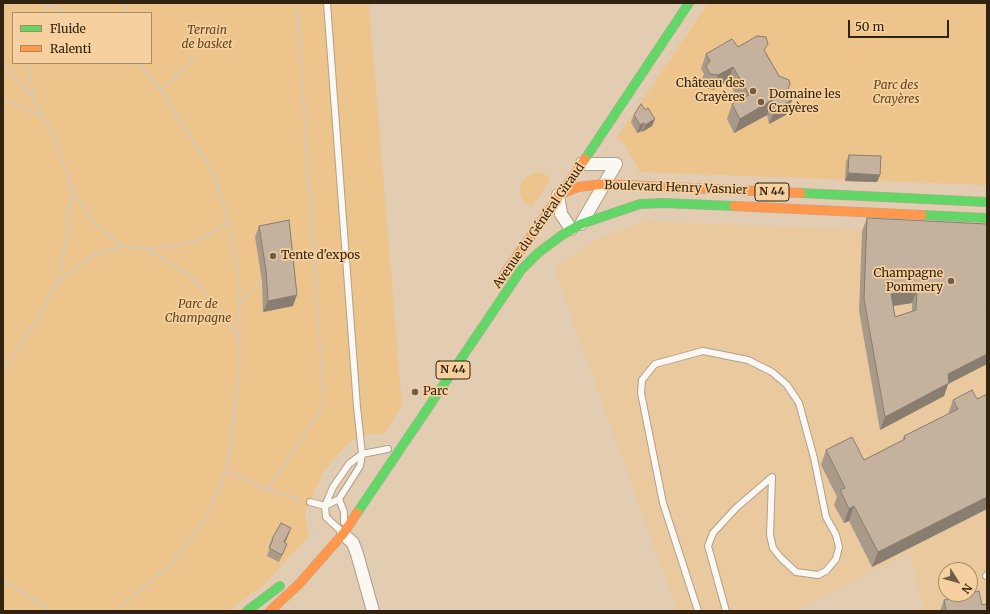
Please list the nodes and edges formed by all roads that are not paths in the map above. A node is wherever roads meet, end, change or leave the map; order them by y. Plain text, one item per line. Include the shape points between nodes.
1 (327, 3) edge
2 (690, 3) edge
3 (581, 164) junction
4 (604, 184) junction
5 (558, 195) junction
6 (987, 202) edge
7 (987, 218) edge
8 (576, 226) junction
9 (497, 285) dead end
10 (390, 446) joint
11 (362, 454) junction
12 (379, 461) dead end
13 (339, 499) junction
14 (352, 501) dead end
15 (312, 502) road end
16 (325, 506) junction
17 (344, 512) junction
18 (334, 528) junction
19 (319, 540) road end
20 (311, 556) dead end
21 (285, 582) dead end
22 (247, 611) edge
23 (270, 611) edge
24 (373, 611) edge
25 (698, 611) edge
26 (726, 611) edge

1 - 11 lane
2 - 3 main road, Avenue du Général Giraud
3 - 4 street via 616,164
3 - 5 main road, Avenue du Général Giraud
4 - 5 main road, Boulevard Henry Vasnier / N 44 via 578,187
4 - 6 main road, Boulevard Henry Vasnier / N 44
4 - 8 street
5 - 8 street via 561,214
5 - 9 main road, Avenue du Général Giraud
7 - 8 main road, Boulevard Henry Vasnier / N 44 via 664,203 624,208
8 - 18 main road, Avenue du Général Giraud / N 44 via 538,254 509,286
10 - 11 lane
10 - 12 main road
11 - 13 lane via 360,466
11 - 16 lane via 349,464 333,487
13 - 16 lane
13 - 17 lane
14 - 17 main road, N 44
15 - 16 lane
16 - 18 lane
17 - 18 main road, N 44
18 - 23 main road, Avenue du Général Giraud / N 44 via 328,552
18 - 24 street via 353,543
19 - 20 main road
21 - 22 main road
25 - 26 lane via 663,503 641,393 642,380 655,364 703,351 748,360 772,372 787,385 798,403 814,458 826,517 836,535 839,547 836,560 826,571 818,575 796,572 780,558 773,548 770,535 772,477 736,508 713,533 708,546

